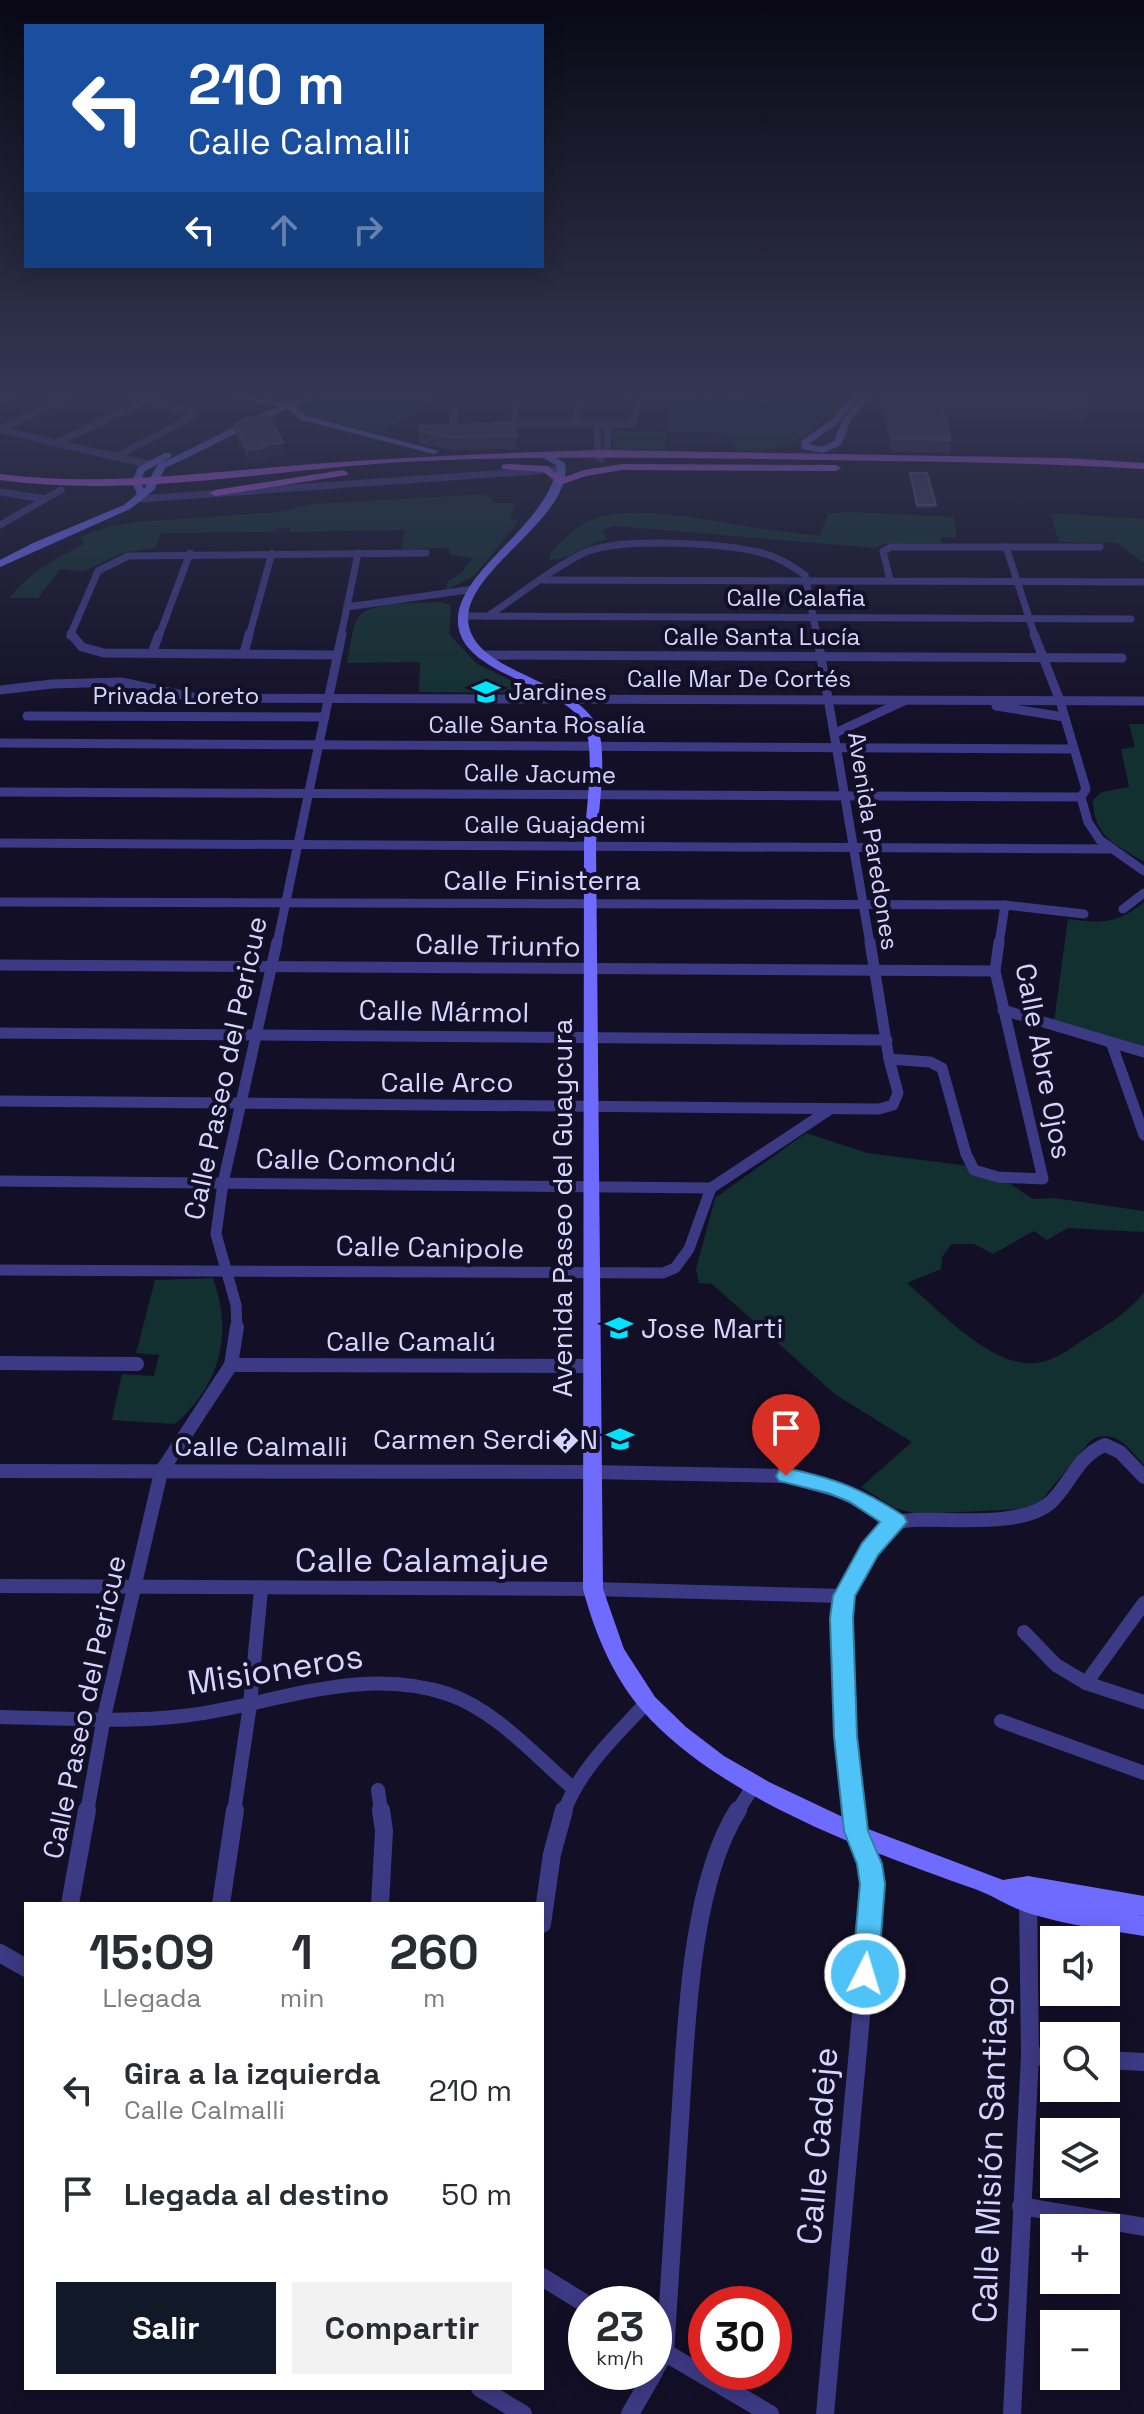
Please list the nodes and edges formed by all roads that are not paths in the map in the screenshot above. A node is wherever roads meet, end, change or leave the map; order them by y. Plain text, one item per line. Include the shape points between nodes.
1 (40, 502) edge
2 (125, 502) edge
3 (539, 502) edge
4 (0, 525) edge
5 (1006, 547) junction
6 (1100, 547) dead end
7 (190, 553) junction
8 (272, 553) junction
9 (358, 553) junction
10 (426, 553) dead end
11 (0, 564) edge
12 (543, 580) junction
13 (890, 580) junction
14 (808, 581) junction
15 (1016, 581) junction
16 (1144, 582) edge
17 (474, 589) junction
18 (347, 607) junction
19 (462, 616) junction
20 (488, 616) junction
21 (814, 618) junction
22 (1030, 618) junction
23 (1131, 619) dead end
24 (152, 653) junction
25 (244, 653) junction
26 (337, 655) junction
27 (482, 655) junction
28 (821, 657) junction
29 (1042, 658) junction
30 (1122, 658) dead end
31 (0, 690) edge
32 (329, 698) junction
33 (830, 698) junction
34 (907, 699) junction
35 (564, 700) junction
36 (955, 700) junction
37 (1060, 701) junction
38 (1144, 701) edge
39 (27, 716) dead end
40 (325, 717) junction
41 (1064, 717) junction
42 (835, 733) junction
43 (0, 743) edge
44 (595, 744) junction
45 (319, 745) junction
46 (836, 748) junction
47 (1073, 749) junction
48 (0, 792) edge
49 (311, 792) junction
50 (591, 795) junction
51 (844, 795) junction
52 (1081, 797) junction
53 (0, 843) edge
54 (299, 844) junction
55 (590, 845) junction
56 (853, 848) junction
57 (1109, 849) junction
58 (1144, 871) edge
59 (1144, 893) edge
60 (0, 902) edge
61 (286, 903) junction
62 (592, 904) junction
63 (1005, 905) junction
64 (862, 906) junction
65 (1123, 909) dead end
66 (1084, 914) dead end
67 (0, 965) edge
68 (272, 966) junction
69 (874, 970) junction
70 (591, 971) junction
71 (995, 971) junction
72 (1003, 1010) junction
73 (0, 1033) edge
74 (257, 1033) junction
75 (591, 1037) junction
76 (887, 1040) junction
77 (1112, 1045) junction
78 (1144, 1052) edge
79 (889, 1059) junction
80 (0, 1101) edge
81 (240, 1104) junction
82 (893, 1105) joint
83 (592, 1107) junction
84 (829, 1110) junction
85 (1144, 1135) edge
86 (0, 1181) edge
87 (223, 1183) junction
88 (592, 1186) junction
89 (711, 1188) junction
90 (226, 1268) junction
91 (0, 1270) edge
92 (592, 1273) junction
93 (0, 1363) edge
94 (137, 1364) dead end
95 (231, 1365) junction
96 (592, 1366) junction
97 (0, 1471) edge
98 (161, 1472) junction
99 (592, 1472) junction
100 (1144, 1477) edge
101 (896, 1522) junction
102 (0, 1586) edge
103 (134, 1588) junction
104 (593, 1589) junction
105 (261, 1590) junction
106 (844, 1596) junction
107 (1144, 1603) edge
108 (1024, 1632) dead end
109 (1086, 1683) junction
110 (647, 1702) junction
111 (1144, 1702) edge
112 (250, 1705) junction
113 (0, 1717) edge
114 (104, 1717) junction
115 (1001, 1721) dead end
116 (1144, 1773) edge
117 (754, 1785) junction
118 (574, 1789) junction
119 (378, 1790) dead end
120 (856, 1831) junction
121 (1028, 1895) junction
122 (70, 1902) edge
123 (221, 1902) edge
124 (380, 1902) edge
125 (1144, 1906) edge
126 (544, 1912) edge
127 (1144, 1926) edge
128 (0, 1953) edge
129 (24, 1967) edge
130 (1030, 2056) junction
131 (1040, 2056) edge
132 (1120, 2061) edge
133 (1144, 2062) edge
134 (1021, 2206) junction
135 (1144, 2227) edge
136 (544, 2278) edge
137 (664, 2286) edge
138 (568, 2293) edge
139 (672, 2357) edge
140 (483, 2390) edge
141 (644, 2390) edge
142 (523, 2414) edge
143 (630, 2414) edge
144 (770, 2414) edge
145 (825, 2414) edge
146 (1012, 2414) edge

1 - 4 street
2 - 11 street via 107,517
3 - 17 street via 509,550
5 - 6 street
5 - 13 street via 891,547 883,551
5 - 15 street
7 - 8 street
7 - 24 street
7 - 24 street via 134,555 103,567 70,636 82,647 104,653
8 - 9 street
8 - 25 street
9 - 10 street
9 - 18 street, Calle Paseo del Pericue
12 - 14 street
12 - 14 street via 595,548 725,546 772,554 798,567
12 - 20 street
13 - 14 street
13 - 15 street
14 - 21 street, Avenida Paredones
15 - 16 street
15 - 22 street
17 - 18 street
17 - 19 street
18 - 26 street, Calle Paseo del Pericue
19 - 20 street, Calle Calafia
19 - 27 street via 467,638
20 - 21 street, Calle Calafia
21 - 22 street, Calle Calafia
21 - 28 street, Avenida Paredones
22 - 23 street, Calle Calafia
22 - 29 street
24 - 25 street
25 - 26 street
26 - 32 street, Calle Paseo del Pericue
27 - 28 street, Calle Santa Lucía
27 - 35 street
28 - 29 street, Calle Santa Lucía
28 - 33 street, Avenida Paredones
29 - 30 street, Calle Santa Lucía
29 - 37 street
31 - 32 street, Calle Mar De Cortés via 90,681 121,682 185,697
32 - 35 street, Calle Mar De Cortés
32 - 40 street, Calle Paseo del Pericue
33 - 34 street, Calle Mar De Cortés
33 - 35 street, Calle Mar De Cortés
33 - 42 street, Avenida Paredones
34 - 36 street, Calle Mar De Cortés
34 - 42 street
35 - 44 street via 587,720
36 - 37 street, Calle Mar De Cortés
36 - 41 street
37 - 38 street, Calle Mar De Cortés
37 - 41 street
39 - 40 street, Privada Loreto
40 - 45 street, Calle Paseo del Pericue
41 - 47 street
42 - 46 street, Avenida Paredones
43 - 45 street, Calle Santa Rosalía
44 - 45 street, Calle Santa Rosalía
44 - 46 street, Calle Santa Rosalía
44 - 50 street, Avenida Paseo del Guaycura
45 - 49 street, Calle Paseo del Pericue
46 - 47 street, Calle Santa Rosalía
46 - 51 street, Avenida Paredones
47 - 52 street via 1086,789
48 - 49 street, Calle Jacume
49 - 50 street, Calle Jacume
49 - 54 street, Calle Paseo del Pericue
50 - 51 street, Calle Jacume
50 - 55 street, Avenida Paseo del Guaycura
51 - 52 street, Calle Jacume
51 - 56 street, Avenida Paredones
52 - 57 street via 1084,821
53 - 54 street, Calle Guajademi
54 - 55 street, Calle Guajademi
54 - 61 street, Calle Paseo del Pericue
55 - 56 street, Calle Guajademi
55 - 62 street, Avenida Paseo del Guaycura
56 - 57 street, Calle Guajademi
56 - 64 street, Avenida Paredones
57 - 58 street
59 - 65 street
60 - 61 street, Calle Finisterra
61 - 62 street, Calle Finisterra
61 - 68 street, Calle Paseo del Pericue
62 - 64 street, Calle Finisterra
62 - 70 street, Avenida Paseo del Guaycura
63 - 64 street, Calle Finisterra
63 - 66 street, Calle Finisterra
63 - 71 street, Calle Abre Ojos
64 - 69 street, Avenida Paredones
67 - 68 street, Calle Triunfo
68 - 70 street, Calle Triunfo
68 - 74 street, Calle Paseo del Pericue
69 - 70 street, Calle Triunfo
69 - 71 street, Calle Triunfo
69 - 76 street, Avenida Paredones
70 - 75 street, Avenida Paseo del Guaycura
71 - 72 street, Calle Abre Ojos
72 - 77 street
72 - 79 street, Calle Abre Ojos via 1043,1179 982,1173 969,1166 942,1068
73 - 74 street, Calle Mármol
74 - 75 street, Calle Mármol
74 - 81 street, Calle Paseo del Pericue
75 - 76 street, Calle Mármol
75 - 83 street, Avenida Paseo del Guaycura
76 - 79 street, Avenida Paredones
77 - 78 street
77 - 85 street
79 - 82 street, Avenida Paredones via 898,1093
80 - 81 street, Calle Arco
81 - 83 street, Calle Arco
81 - 87 street, Calle Paseo del Pericue
82 - 84 street, Calle Arco
83 - 84 street, Calle Arco
83 - 88 street, Avenida Paseo del Guaycura
84 - 89 street
86 - 87 street, Calle Comondú
87 - 88 street, Calle Comondú
87 - 90 street, Calle Paseo del Pericue via 216,1234
88 - 89 street, Calle Comondú
88 - 92 street, Avenida Paseo del Guaycura
89 - 92 street, Calle Canipole via 701,1202 689,1254 674,1270
90 - 91 street, Calle Canipole
90 - 92 street, Calle Canipole
90 - 95 street, Calle Paseo del Pericue via 236,1305
92 - 96 street, Avenida Paseo del Guaycura
93 - 94 street
95 - 96 street, Calle Camalú
95 - 98 street, Calle Paseo del Pericue
96 - 99 street, Avenida Paseo del Guaycura
97 - 98 street, Calle Calmalli
98 - 99 street, Calle Calmalli
98 - 103 street, Calle Paseo del Pericue
99 - 101 street, Calle Calmalli via 810,1479 857,1496
99 - 104 street, Avenida Paseo del Guaycura
100 - 101 street via 1105,1445 1089,1453 1042,1510
101 - 106 street, Calle Cadeje via 883,1530
102 - 103 street, Calle Calamajue
103 - 105 street, Calle Calamajue
103 - 114 street, Calle Paseo del Pericue
104 - 105 street, Calle Calamajue
104 - 106 street, Calle Calamajue
104 - 110 street, Avenida Paseo del Guaycura via 606,1637
105 - 112 street
106 - 120 street, Calle Cadeje via 845,1736
107 - 109 street
108 - 109 street via 1056,1665
109 - 111 street
110 - 117 street, Avenida Paseo del Guaycura via 695,1745
110 - 118 street
112 - 114 street, Misioneros via 175,1717
112 - 118 street, Misioneros via 352,1684 391,1684 448,1695 492,1721
112 - 123 street
113 - 114 street, Misioneros
114 - 122 street, Calle Paseo del Pericue
115 - 116 street
117 - 120 street, Avenida Paseo del Guaycura
117 - 137 street via 715,1855 695,1957
118 - 126 street via 556,1838
119 - 124 street via 384,1831
120 - 121 street, Avenida Paseo del Guaycura via 1003,1890
120 - 145 street, Calle Cadeje via 873,1884
121 - 125 street, Avenida Paseo del Guaycura
121 - 127 street, Avenida Paseo del Guaycura via 1087,1917
121 - 130 street, Calle Misión Santiago
128 - 129 street
130 - 131 street
130 - 134 street, Calle Misión Santiago
132 - 133 street
134 - 135 street
134 - 146 street, Calle Misión Santiago
136 - 138 street
139 - 144 street
140 - 142 street
141 - 143 street

